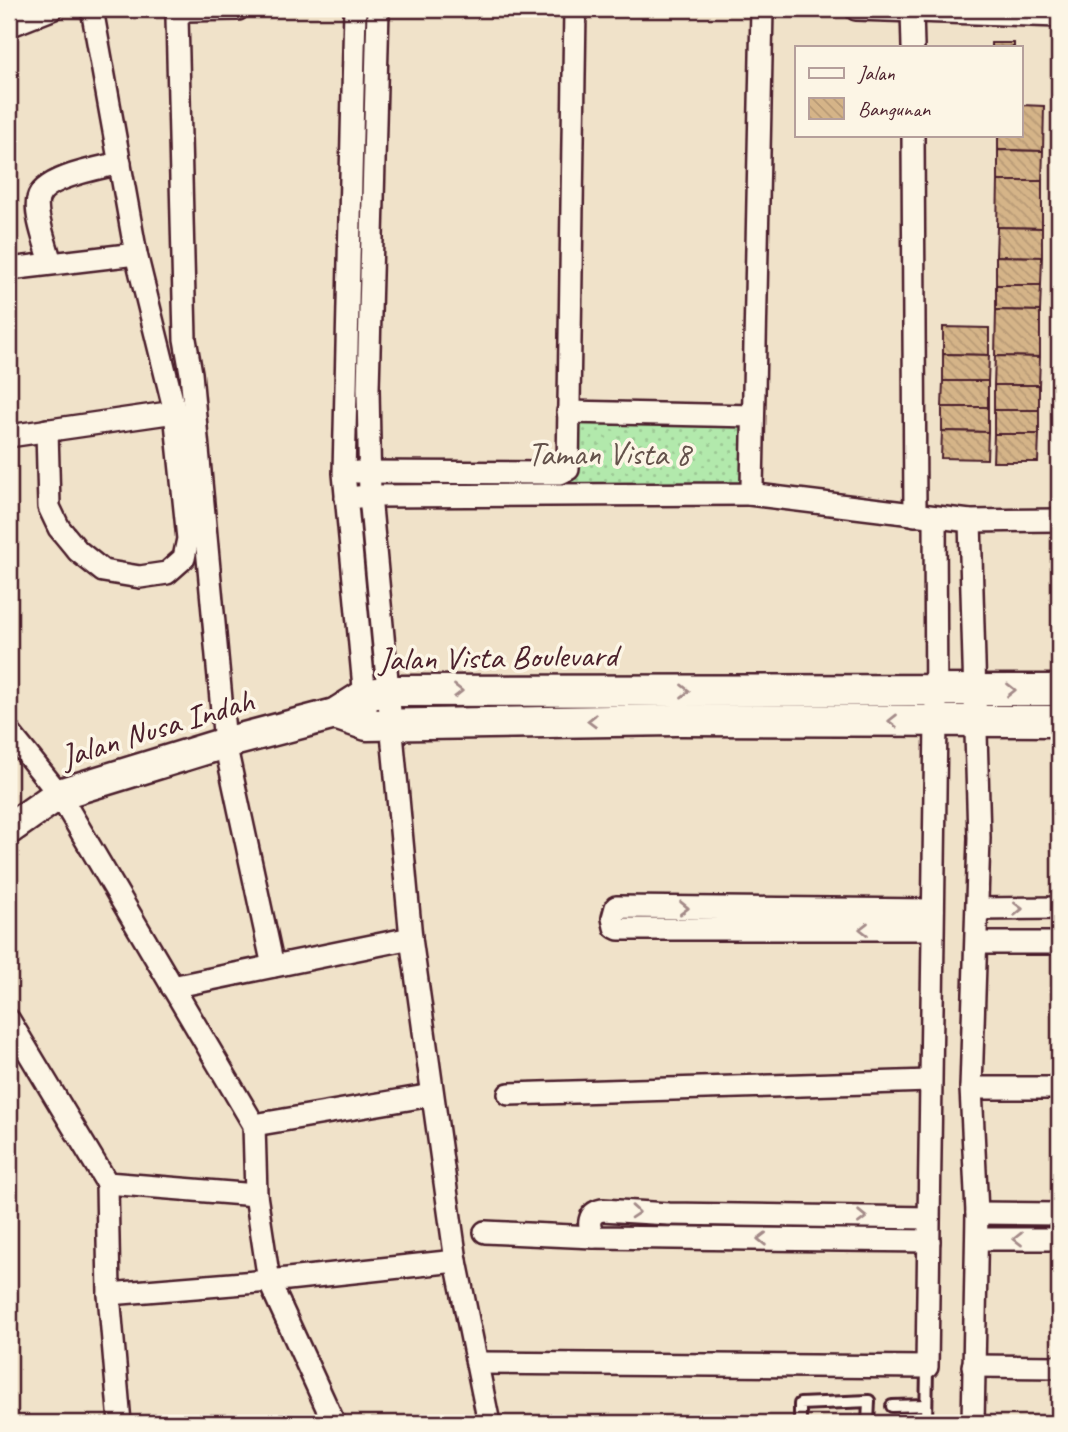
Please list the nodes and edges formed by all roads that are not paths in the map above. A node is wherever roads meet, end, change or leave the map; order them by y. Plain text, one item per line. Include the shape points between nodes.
1 (48, 9) edge
2 (92, 9) edge
3 (239, 9) edge
4 (355, 9) edge
5 (378, 9) edge
6 (575, 9) edge
7 (761, 9) edge
8 (856, 9) edge
9 (912, 10) junction
10 (1059, 16) edge
11 (9, 26) edge
12 (913, 46) edge
13 (913, 136) edge
14 (120, 163) junction
15 (136, 254) junction
16 (51, 263) junction
17 (9, 269) edge
18 (175, 411) junction
19 (568, 412) junction
20 (753, 416) junction
21 (47, 430) junction
22 (9, 436) edge
23 (369, 471) junction
24 (344, 473) junction
25 (749, 494) junction
26 (370, 496) junction
27 (346, 498) junction
28 (925, 516) junction
29 (1059, 520) edge
30 (970, 521) junction
31 (936, 690) junction
32 (975, 690) junction
33 (1059, 690) edge
34 (377, 693) junction
35 (335, 714) junction
36 (977, 720) junction
37 (936, 721) junction
38 (1059, 721) edge
39 (379, 724) junction
40 (9, 732) edge
41 (225, 743) junction
42 (59, 794) junction
43 (9, 829) edge
44 (1059, 908) edge
45 (977, 909) junction
46 (932, 920) junction
47 (411, 938) junction
48 (977, 943) junction
49 (1059, 943) edge
50 (273, 966) junction
51 (173, 987) junction
52 (9, 1020) edge
53 (930, 1081) junction
54 (971, 1088) junction
55 (1059, 1088) edge
56 (509, 1094) dead end
57 (432, 1095) junction
58 (254, 1125) junction
59 (107, 1183) junction
60 (256, 1195) junction
61 (977, 1213) junction
62 (1059, 1214) edge
63 (929, 1218) junction
64 (485, 1232) dead end
65 (594, 1237) junction
66 (977, 1239) junction
67 (1059, 1239) edge
68 (929, 1241) junction
69 (456, 1261) junction
70 (269, 1281) junction
71 (109, 1294) junction
72 (477, 1363) junction
73 (973, 1366) junction
74 (927, 1367) junction
75 (1059, 1367) edge
76 (926, 1405) junction
77 (892, 1406) dead end
78 (120, 1423) edge
79 (334, 1423) edge
80 (489, 1423) edge
81 (800, 1423) edge
82 (868, 1423) edge
83 (926, 1423) edge
84 (973, 1423) edge

1 - 11 street
2 - 14 street
3 - 41 street via 186,10 177,17 185,339
4 - 24 street
5 - 23 street
6 - 19 street
7 - 20 street
8 - 9 street
9 - 10 street
9 - 12 street
13 - 28 street
14 - 15 street
14 - 16 street via 43,188 37,208
15 - 16 street
15 - 18 street
16 - 17 street
18 - 21 street
18 - 21 street via 188,539 184,558 167,573 140,577 103,571 78,551 49,508
19 - 20 street
19 - 23 street via 565,472
20 - 25 street
21 - 22 street
23 - 24 street
23 - 26 street
24 - 27 street
25 - 26 street
25 - 28 street
26 - 27 street
26 - 34 street
27 - 34 street
28 - 30 street
28 - 31 street
29 - 30 street
30 - 32 street
31 - 32 street, Jalan Vista Boulevard
34 -> 31 street, Jalan Vista Boulevard
31 - 37 street
32 -> 33 street, Jalan Vista Boulevard
32 - 36 street
34 - 35 street, Jalan Vista Boulevard
34 - 39 street
35 - 39 street, Jalan Vista Boulevard
35 - 41 street, Jalan Nusa Indah
36 - 37 street, Jalan Vista Boulevard
36 - 38 street, Jalan Vista Boulevard
36 - 45 street
37 -> 39 street, Jalan Vista Boulevard
37 - 46 street
39 - 47 street
40 - 42 street
41 - 42 street, Jalan Nusa Indah
41 - 50 street
42 - 43 street, Jalan Nusa Indah
42 - 51 street
45 -> 44 street
45 - 48 street
46 -> 46 street via 619,929 613,918 616,907
46 - 53 street
47 - 50 street
47 - 57 street
48 - 49 street
48 - 54 street
50 - 51 street
51 - 58 street
52 - 59 street
53 - 56 street
53 - 63 street
54 - 55 street
54 - 61 street
57 - 58 street
57 - 69 street
58 - 60 street
59 - 60 street
59 - 71 street
60 - 70 street
61 - 62 street
61 - 66 street
65 -> 63 street via 590,1218 602,1210
63 - 68 street
64 - 65 street
68 -> 65 street
67 -> 66 street
66 - 73 street
68 - 74 street
69 - 70 street
69 - 72 street
70 - 71 street
70 - 79 street
71 - 78 street
72 - 74 street
72 - 80 street
73 - 75 street
73 - 84 street
74 - 76 lane
76 - 77 lane
76 - 83 lane
81 - 82 lane via 800,1404 869,1401

